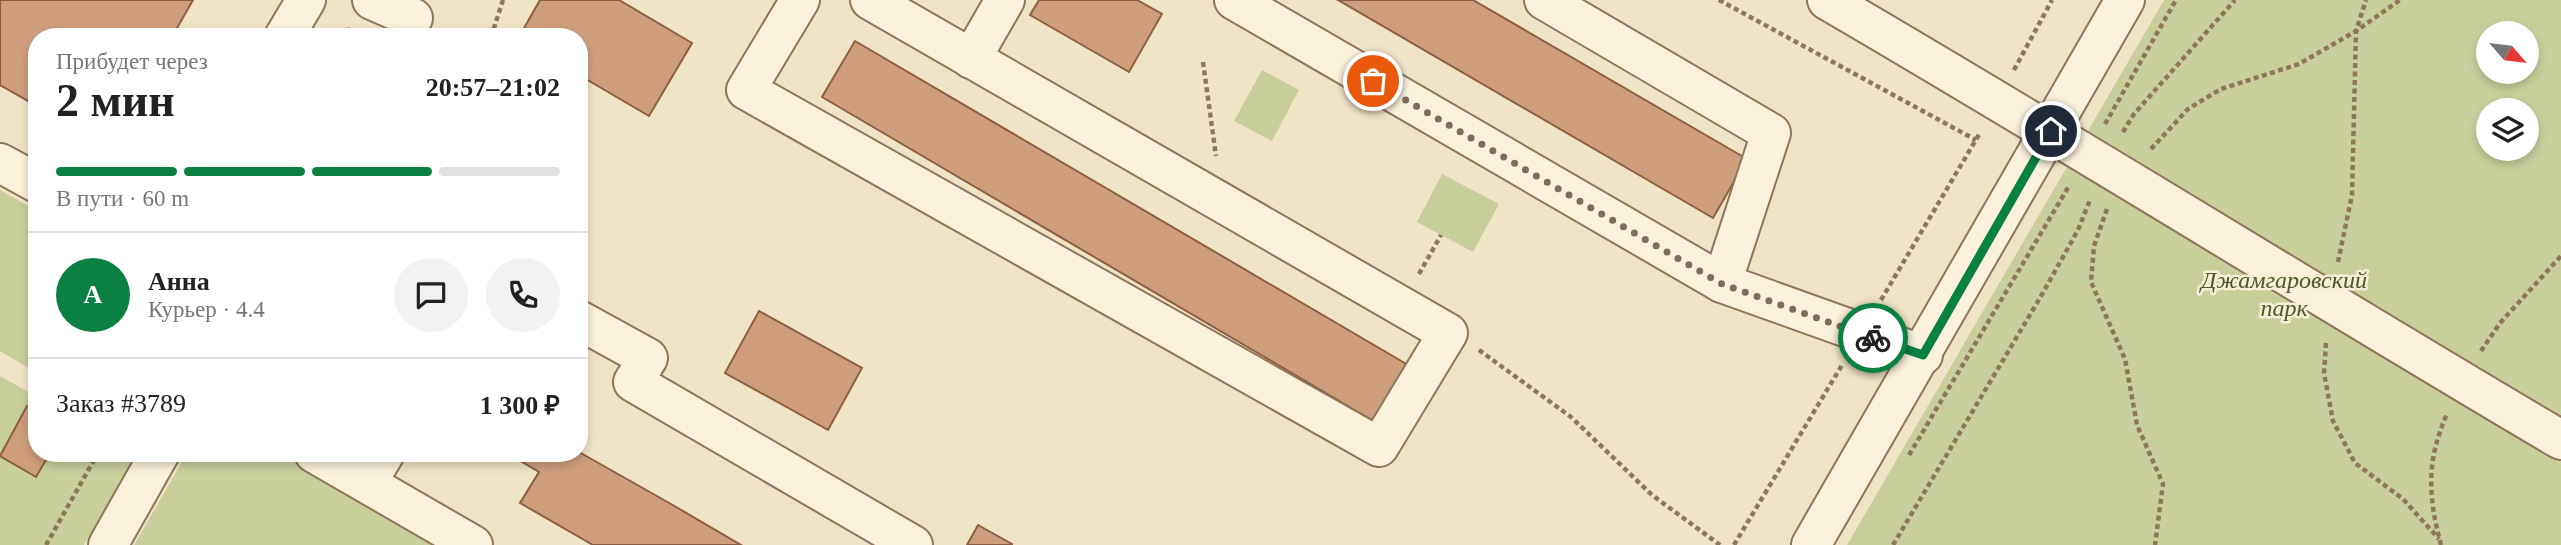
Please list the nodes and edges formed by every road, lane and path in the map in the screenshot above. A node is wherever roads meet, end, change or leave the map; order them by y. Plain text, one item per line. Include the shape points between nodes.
1 (306, 0) edge
2 (372, 0) edge
3 (503, 0) edge
4 (800, 0) edge
5 (870, 0) edge
6 (1005, 0) edge
7 (1234, 0) edge
8 (1544, 0) edge
9 (1719, 0) edge
10 (1827, 0) edge
11 (2125, 0) edge
12 (2176, 0) edge
13 (2235, 0) edge
14 (2400, 0) edge
15 (412, 18) edge
16 (289, 28) edge
17 (494, 28) edge
18 (971, 59) junction
19 (1203, 62) dead end
20 (2051, 131) junction
21 (1976, 140) dead end
22 (0, 163) edge
23 (2105, 164) junction
24 (28, 178) edge
25 (1220, 202) junction
26 (1722, 284) junction
27 (588, 325) edge
28 (1448, 333) junction
29 (1923, 355) junction
30 (2561, 440) edge
31 (1906, 460) dead end
32 (93, 462) edge
33 (155, 462) edge
34 (351, 462) edge
35 (376, 468) edge
36 (46, 545) edge
37 (108, 545) edge
38 (473, 545) edge
39 (914, 545) edge
40 (1720, 545) edge
41 (1811, 545) edge
42 (1893, 545) edge
43 (2155, 545) edge

1 - 16 street
2 - 15 street
3 - 17 path
4 - 28 street via 746,90 1379,447
5 - 18 street
6 - 18 street
7 - 26 street
8 - 26 street via 1771,133
9 - 21 path
10 - 20 street
11 - 20 street
12 - 23 path
13 - 23 path via 2134,114
14 - 23 path via 2299,64 2221,89
18 - 25 street
19 - 25 path
20 - 23 street
20 - 29 street
22 - 24 street
23 - 30 street
23 - 31 path
23 - 42 path via 2078,230 2040,299
23 - 43 path via 2105,213 2094,246 2091,282 2124,359 2137,425 2163,484
25 - 28 street
26 - 29 street
27 - 39 street via 648,358 633,382
28 - 40 path via 1491,356 1571,417 1652,495
29 - 41 street
32 - 36 path
33 - 37 street
34 - 35 street
35 - 38 street

